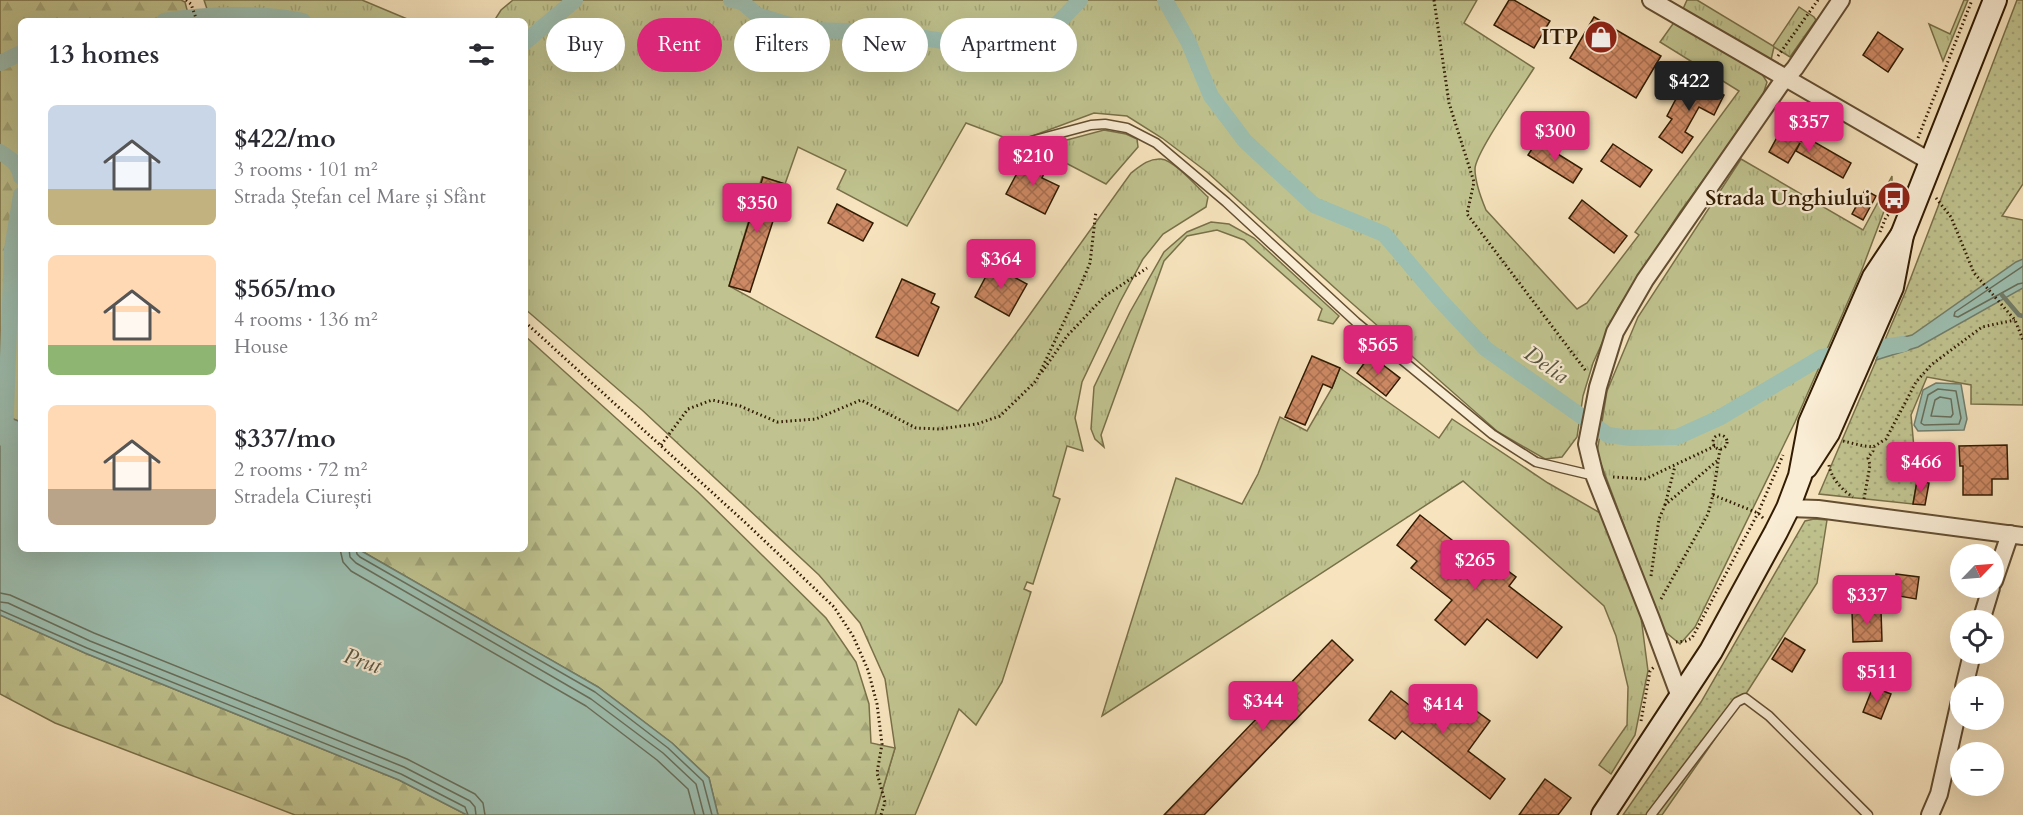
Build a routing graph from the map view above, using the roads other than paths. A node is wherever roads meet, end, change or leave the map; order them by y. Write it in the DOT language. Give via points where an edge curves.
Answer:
graph roads {
  1 [pos="1651,0"];
  2 [pos="1841,0"];
  3 [pos="1995,0"];
  4 [pos="1787,79"];
  5 [pos="1031,141"];
  6 [pos="1927,172"];
  7 [pos="1595,477"];
  8 [pos="1788,508"];
  9 [pos="2017,535"];
  10 [pos="2004,561"];
  11 [pos="1680,697"];
  12 [pos="1953,730"];
  13 [pos="1603,815"];
  14 [pos="1651,815"];
  15 [pos="1868,815"];
  16 [pos="1930,815"];
  1 -- 4 [label="street"];
  2 -- 4 [label="street"];
  3 -- 6 [label="main road"];
  4 -- 6 [label="street"];
  4 -- 7 [label="street" via="1645,280 1615,332 1598,387 1587,444"];
  5 -- 7 [label="lane" via="1105,124 1126,128 1156,144 1226,202 1356,322 1492,434 1536,462"];
  6 -- 8 [label="main road" via="1825,432 1800,476"];
  7 -- 11 [label="street"];
  8 -- 9 [label="street"];
  8 -- 11 [label="main road" via="1711,651"];
  9 -- 10 [label="street"];
  11 -- 13 [label="main road"];
  12 -- 16 [label="street" via="1939,794"];
  14 -- 15 [label="lane" via="1737,702 1745,698 1769,716"];
}
